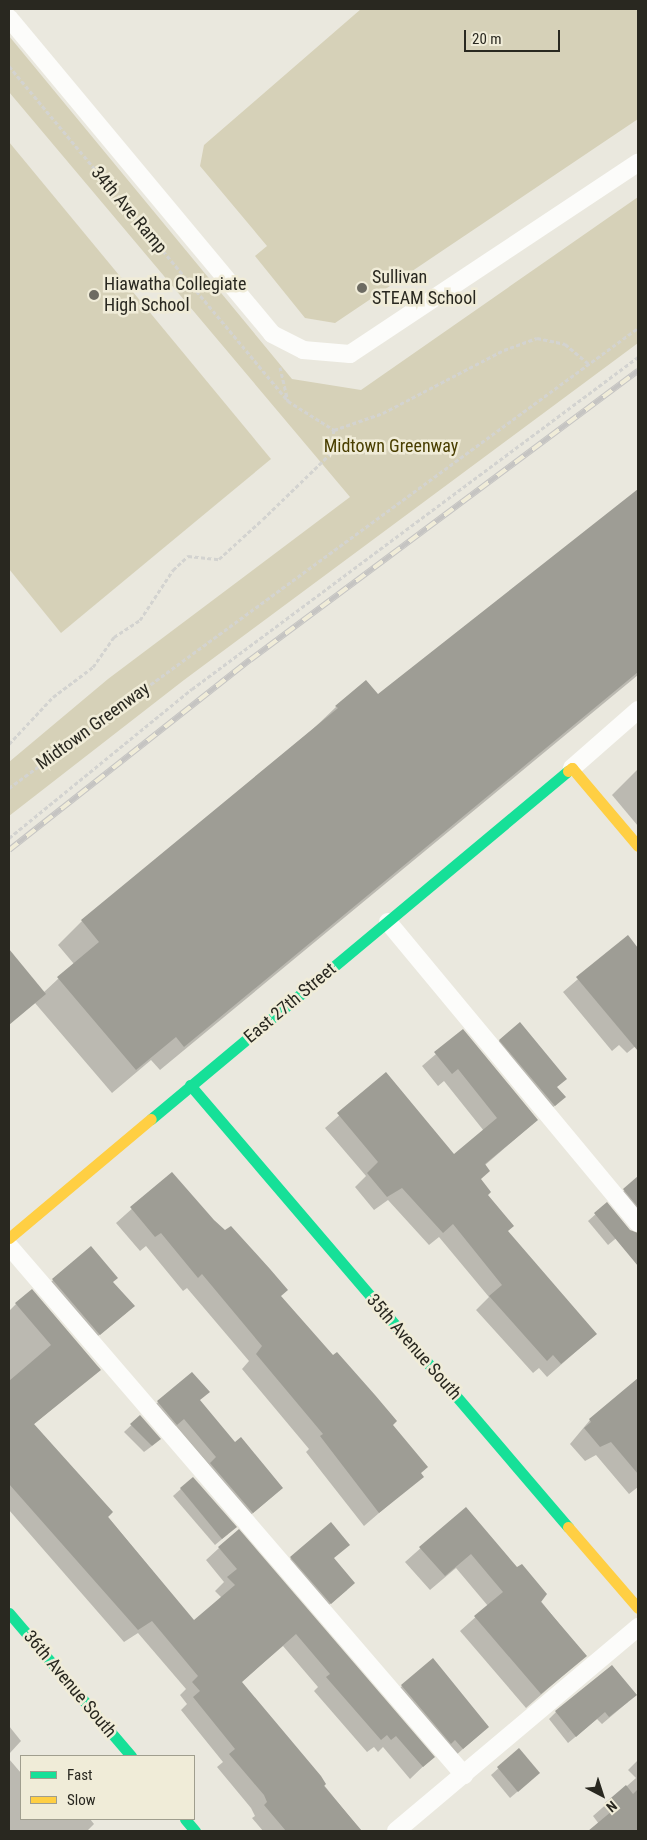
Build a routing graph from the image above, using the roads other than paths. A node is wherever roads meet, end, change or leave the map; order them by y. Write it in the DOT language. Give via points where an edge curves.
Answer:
graph roads {
  1 [pos="9,18"];
  2 [pos="638,163"];
  3 [pos="638,710"];
  4 [pos="572,768"];
  5 [pos="638,846"];
  6 [pos="388,922"];
  7 [pos="190,1085"];
  8 [pos="638,1223"];
  9 [pos="9,1238"];
  10 [pos="9,1246"];
  11 [pos="638,1608"];
  12 [pos="9,1613"];
  13 [pos="638,1627"];
  14 [pos="130,1755"];
  15 [pos="464,1776"];
  16 [pos="185,1820"];
  17 [pos="195,1831"];
  18 [pos="396,1831"];
  1 -- 2 [label="lane" via="272,334 303,350 350,354"];
  3 -- 4 [label="lane"];
  4 -- 5 [label="street"];
  4 -- 6 [label="street, East 27th Street"];
  6 -- 7 [label="street, East 27th Street"];
  6 -- 8 [label="lane"];
  7 -- 9 [label="street, East 27th Street"];
  7 -- 11 [label="street, 35th Avenue South"];
  10 -- 15 [label="lane"];
  12 -- 14 [label="street, 36th Avenue South"];
  13 -- 15 [label="lane"];
  15 -- 18 [label="lane"];
  16 -- 17 [label="street"];
}
